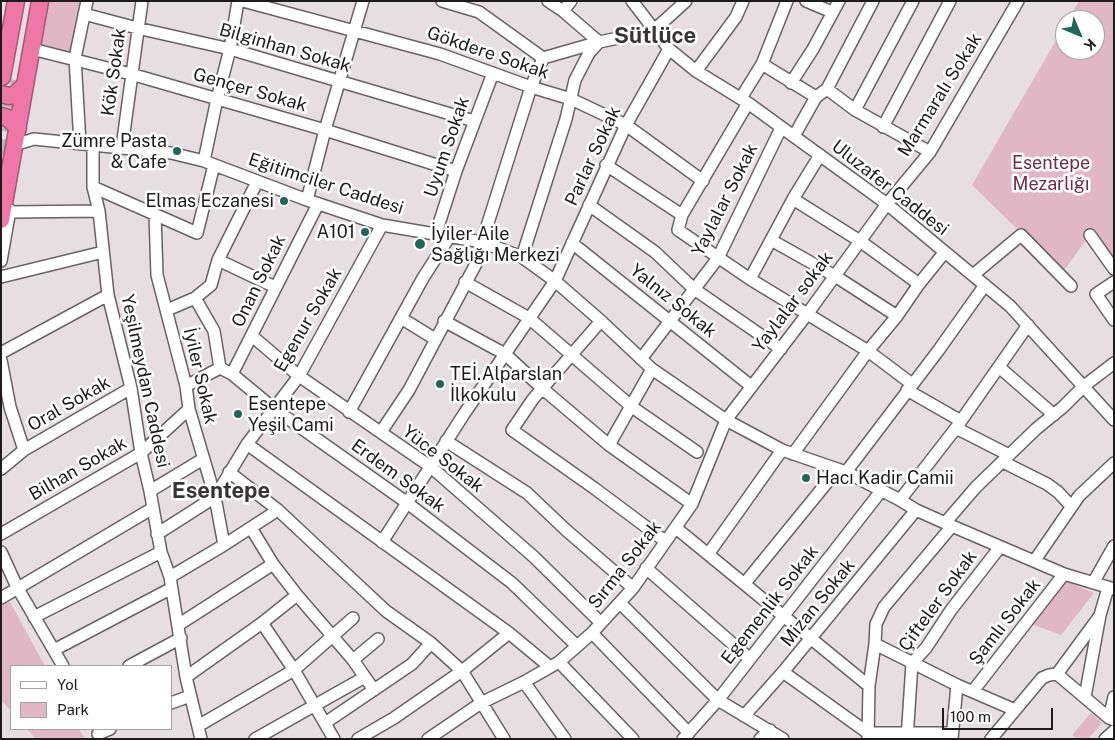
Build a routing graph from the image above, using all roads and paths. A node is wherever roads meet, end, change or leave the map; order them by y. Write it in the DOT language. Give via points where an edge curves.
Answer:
graph roads {
  1 [pos="6,1"];
  2 [pos="16,1"];
  3 [pos="32,1"];
  4 [pos="40,1"];
  5 [pos="88,1"];
  6 [pos="142,1"];
  7 [pos="238,1"];
  8 [pos="242,1"];
  9 [pos="363,1"];
  10 [pos="442,1"];
  11 [pos="548,1"];
  12 [pos="572,1"];
  13 [pos="632,1"];
  14 [pos="686,1"];
  15 [pos="743,1"];
  16 [pos="787,1"];
  17 [pos="806,1"];
  18 [pos="839,1"];
  19 [pos="873,1"];
  20 [pos="913,1"];
  21 [pos="950,1"];
  22 [pos="1018,1"];
  23 [pos="563,11"];
  24 [pos="832,12"];
  25 [pos="84,14"];
  26 [pos="1,24"];
  27 [pos="137,28"];
  28 [pos="355,31"];
  29 [pos="654,31"];
  30 [pos="599,42"];
  31 [pos="32,49"];
  32 [pos="230,49"];
  33 [pos="669,49"];
  34 [pos="75,58"];
  35 [pos="543,58"];
  36 [pos="762,64"];
  37 [pos="696,71"];
  38 [pos="492,73"];
  39 [pos="131,74"];
  40 [pos="14,81"];
  41 [pos="339,82"];
  42 [pos="791,83"];
  43 [pos="531,88"];
  44 [pos="827,89"];
  45 [pos="1,94"];
  46 [pos="816,97"];
  47 [pos="217,99"];
  48 [pos="571,99"];
  49 [pos="744,100"];
  50 [pos="855,110"];
  51 [pos="1,116"];
  52 [pos="474,121"];
  53 [pos="626,125"];
  54 [pos="883,127"];
  55 [pos="18,128"];
  56 [pos="782,128"];
  57 [pos="325,130"];
  58 [pos="794,136"];
  59 [pos="34,139"];
  60 [pos="80,144"];
  61 [pos="93,146"];
  62 [pos="122,147"];
  63 [pos="8,149"];
  64 [pos="930,152"];
  65 [pos="820,155"];
  66 [pos="209,163"];
  67 [pos="606,165"];
  68 [pos="456,171"];
  69 [pos="703,181"];
  70 [pos="257,182"];
  71 [pos="4,184"];
  72 [pos="94,187"];
  73 [pos="793,199"];
  74 [pos="312,202"];
  75 [pos="887,204"];
  76 [pos="589,205"];
  77 [pos="99,211"];
  78 [pos="155,214"];
  79 [pos="682,214"];
  80 [pos="6,216"];
  81 [pos="382,225"];
  82 [pos="436,233"];
  83 [pos="1090,235"];
  84 [pos="450,236"];
  85 [pos="771,240"];
  86 [pos="860,241"];
  87 [pos="484,243"];
  88 [pos="572,243"];
  89 [pos="103,252"];
  90 [pos="944,253"];
  91 [pos="522,257"];
  92 [pos="718,258"];
  93 [pos="218,260"];
  94 [pos="1,261"];
  95 [pos="1114,269"];
  96 [pos="973,275"];
  97 [pos="835,276"];
  98 [pos="1,277"];
  99 [pos="750,279"];
  100 [pos="555,281"];
  101 [pos="466,282"];
  102 [pos="1114,282"];
  103 [pos="919,284"];
  104 [pos="985,285"];
  105 [pos="1071,286"];
  106 [pos="276,287"];
  107 [pos="694,289"];
  108 [pos="108,294"];
  109 [pos="195,298"];
  110 [pos="166,310"];
  111 [pos="808,313"];
  112 [pos="897,316"];
  113 [pos="401,318"];
  114 [pos="529,318"];
  115 [pos="1114,320"];
  116 [pos="444,321"];
  117 [pos="601,321"];
  118 [pos="670,321"];
  119 [pos="1028,325"];
  120 [pos="252,336"];
  121 [pos="435,339"];
  122 [pos="781,349"];
  123 [pos="868,351"];
  124 [pos="1,354"];
  125 [pos="506,354"];
  126 [pos="572,354"];
  127 [pos="641,359"];
  128 [pos="1,360"];
  129 [pos="1114,362"];
  130 [pos="999,367"];
  131 [pos="220,368"];
  132 [pos="652,369"];
  133 [pos="232,374"];
  134 [pos="299,376"];
  135 [pos="186,386"];
  136 [pos="751,386"];
  137 [pos="1084,386"];
  138 [pos="909,387"];
  139 [pos="131,388"];
  140 [pos="543,389"];
  141 [pos="632,407"];
  142 [pos="273,408"];
  143 [pos="6,409"];
  144 [pos="190,409"];
  145 [pos="349,412"];
  146 [pos="1054,415"];
  147 [pos="726,420"];
  148 [pos="1114,420"];
  149 [pos="958,425"];
  150 [pos="381,432"];
  151 [pos="446,441"];
  152 [pos="247,444"];
  153 [pos="609,445"];
  154 [pos="24,450"];
  155 [pos="697,452"];
  156 [pos="788,452"];
  157 [pos="141,453"];
  158 [pos="1006,458"];
  159 [pos="203,459"];
  160 [pos="1114,463"];
  161 [pos="431,468"];
  162 [pos="1,469"];
  163 [pos="842,471"];
  164 [pos="229,472"];
  165 [pos="150,491"];
  166 [pos="881,491"];
  167 [pos="215,497"];
  168 [pos="900,500"];
  169 [pos="406,502"];
  170 [pos="692,504"];
  171 [pos="1071,506"];
  172 [pos="153,508"];
  173 [pos="278,510"];
  174 [pos="916,510"];
  175 [pos="948,525"];
  176 [pos="251,528"];
  177 [pos="676,528"];
  178 [pos="1,534"];
  179 [pos="157,534"];
  180 [pos="665,541"];
  181 [pos="382,542"];
  182 [pos="224,545"];
  183 [pos="1114,546"];
  184 [pos="1000,547"];
  185 [pos="1,552"];
  186 [pos="161,552"];
  187 [pos="709,554"];
  188 [pos="1034,560"];
  189 [pos="273,564"];
  190 [pos="646,568"];
  191 [pos="1064,574"];
  192 [pos="170,577"];
  193 [pos="746,583"];
  194 [pos="1093,583"];
  195 [pos="17,587"];
  196 [pos="633,588"];
  197 [pos="1111,588"];
  198 [pos="170,589"];
  199 [pos="297,595"];
  200 [pos="1,598"];
  201 [pos="620,603"];
  202 [pos="784,615"];
  203 [pos="1100,615"];
  204 [pos="34,617"];
  205 [pos="354,618"];
  206 [pos="262,623"];
  207 [pos="601,623"];
  208 [pos="178,625"];
  209 [pos="509,632"];
  210 [pos="592,633"];
  211 [pos="332,636"];
  212 [pos="180,638"];
  213 [pos="378,639"];
  214 [pos="811,639"];
  215 [pos="431,643"];
  216 [pos="875,644"];
  217 [pos="578,646"];
  218 [pos="54,650"];
  219 [pos="750,658"];
  220 [pos="353,660"];
  221 [pos="912,663"];
  222 [pos="554,664"];
  223 [pos="62,665"];
  224 [pos="131,665"];
  225 [pos="294,670"];
  226 [pos="462,670"];
  227 [pos="784,672"];
  228 [pos="1057,674"];
  229 [pos="186,677"];
  230 [pos="365,677"];
  231 [pos="524,682"];
  232 [pos="957,685"];
  233 [pos="869,686"];
  234 [pos="374,690"];
  235 [pos="973,691"];
  236 [pos="190,696"];
  237 [pos="1084,696"];
  238 [pos="1114,697"];
  239 [pos="718,700"];
  240 [pos="172,703"];
  241 [pos="481,703"];
  242 [pos="315,706"];
  243 [pos="1015,710"];
  244 [pos="744,716"];
  245 [pos="1111,719"];
  246 [pos="326,723"];
  247 [pos="770,730"];
  248 [pos="1114,731"];
  249 [pos="197,734"];
  250 [pos="908,735"];
  251 [pos="686,736"];
  252 [pos="868,736"];
  253 [pos="952,736"];
  254 [pos="500,737"];
  255 [pos="255,739"];
  256 [pos="334,739"];
  257 [pos="358,739"];
  258 [pos="428,739"];
  259 [pos="565,739"];
  260 [pos="633,739"];
  261 [pos="760,739"];
  262 [pos="783,739"];
  263 [pos="991,739"];
  264 [pos="1105,739"];
  1 -- 26 [label="highway"];
  2 -- 40 [label="highway"];
  3 -- 40 [label="highway"];
  4 -- 31 [label="highway"];
  5 -- 25 [label="street"];
  6 -- 27 [label="street, Kök Sokak"];
  7 -- 32 [label="street"];
  8 -- 28 [label="street, Gökdere Sokak"];
  9 -- 28 [label="street, Onan Sokak"];
  10 -- 35 [label="street" via="479,12"];
  11 -- 23 [label="street"];
  12 -- 23 [label="street"];
  13 -- 29 [label="street, Uluzafer Caddesi"];
  14 -- 29 [label="street"];
  15 -- 37 [label="street" via="736,17"];
  16 -- 36 [label="street"];
  17 -- 24 [label="street"];
  18 -- 24 [label="street"];
  19 -- 44 [label="street"];
  20 -- 50 [label="street"];
  21 -- 54 [label="street"];
  22 -- 64 [label="street, Marmaralı Sokak"];
  23 -- 30 [label="street"];
  24 -- 42 [label="street"];
  25 -- 27 [label="street, Bilginhan Sokak"];
  25 -- 34 [label="street"];
  27 -- 32 [label="street, Bilginhan Sokak"];
  27 -- 39 [label="street, Kök Sokak"];
  28 -- 38 [label="street, Gökdere Sokak" via="440,54"];
  28 -- 41 [label="street, Onan Sokak"];
  29 -- 30 [label="street"];
  29 -- 33 [label="street, Uluzafer Caddesi"];
  30 -- 35 [label="street"];
  30 -- 48 [label="street" via="589,53 575,80"];
  31 -- 34 [label="street, Gençer Sokak"];
  31 -- 40 [label="highway"];
  32 -- 41 [label="street, Bilginhan Sokak"];
  32 -- 47 [label="street"];
  33 -- 37 [label="street, Uluzafer Caddesi"];
  33 -- 53 [label="street, Parlar Sokak"];
  34 -- 39 [label="street, Gençer Sokak"];
  34 -- 60 [label="street"];
  35 -- 43 [label="street"];
  36 -- 42 [label="street"];
  36 -- 49 [label="street"];
  37 -- 49 [label="street, Uluzafer Caddesi"];
  38 -- 43 [label="street, Gökdere Sokak"];
  38 -- 52 [label="street, Uyum Sokak"];
  39 -- 47 [label="street, Gençer Sokak"];
  39 -- 62 [label="street, Kök Sokak"];
  40 -- 45 [label="highway" via="21,90 9,96"];
  40 -- 55 [label="highway"];
  41 -- 52 [label="street, Bilginhan Sokak"];
  41 -- 57 [label="street, Onan Sokak"];
  42 -- 46 [label="street"];
  43 -- 48 [label="street, Gökdere Sokak"];
  43 -- 87 [label="street"];
  44 -- 46 [label="street"];
  44 -- 50 [label="street"];
  46 -- 58 [label="street"];
  47 -- 57 [label="street, Gençer Sokak"];
  47 -- 66 [label="street"];
  48 -- 53 [label="street, Gökdere Sokak"];
  48 -- 91 [label="street"];
  49 -- 56 [label="street, Uluzafer Caddesi"];
  49 -- 69 [label="street"];
  50 -- 54 [label="street"];
  51 -- 55 [label="highway"];
  52 -- 68 [label="street, Uyum Sokak"];
  53 -- 67 [label="street, Parlar Sokak"];
  53 -- 69 [label="street, Gökdere Sokak"];
  54 -- 64 [label="street"];
  55 -- 59 [label="street, Eğitimciler Caddesi"];
  55 -- 63 [label="highway"];
  56 -- 58 [label="street, Uluzafer Caddesi"];
  56 -- 92 [label="street, Yaylalar Sokak"];
  57 -- 68 [label="street, Gençer Sokak"];
  57 -- 74 [label="street, Onan Sokak"];
  58 -- 65 [label="street, Uluzafer Caddesi"];
  59 -- 60 [label="street, Eğitimciler Caddesi"];
  59 -- 63 [label="street, Eğitimciler Caddesi"];
  60 -- 61 [label="street, Eğitimciler Caddesi"];
  61 -- 62 [label="street, Eğitimciler Caddesi"];
  61 -- 72 [label="street, Yeşilmeydan Caddesi"];
  62 -- 66 [label="street, Eğitimciler Caddesi" via="171,153"];
  63 -- 71 [label="highway"];
  63 -- 80 [label="street"];
  64 -- 75 [label="street, Marmaralı Sokak"];
  65 -- 73 [label="street"];
  65 -- 75 [label="street, Uluzafer Caddesi"];
  66 -- 70 [label="street, Eğitimciler Caddesi"];
  66 -- 78 [label="street" via="197,233"];
  67 -- 76 [label="street, Parlar Sokak"];
  67 -- 79 [label="street"];
  68 -- 82 [label="street, Uyum Sokak"];
  69 -- 79 [label="street"];
  70 -- 74 [label="street, Eğitimciler Caddesi"];
  70 -- 93 [label="street"];
  71 -- 80 [label="highway"];
  72 -- 77 [label="street, Yeşilmeydan Caddesi"];
  72 -- 78 [label="street"];
  73 -- 85 [label="street"];
  73 -- 86 [label="street"];
  74 -- 81 [label="street, Eğitimciler Caddesi"];
  74 -- 106 [label="street, Onan Sokak"];
  75 -- 86 [label="street, Yaylalar sokak"];
  75 -- 90 [label="street, Uluzafer Caddesi"];
  76 -- 88 [label="street, Parlar Sokak"];
  76 -- 107 [label="street" via="655,252"];
  77 -- 80 [label="street"];
  77 -- 89 [label="street, Yeşilmeydan Caddesi"];
  78 -- 110 [label="street, İyiler Sokak" via="157,275"];
  79 -- 92 [label="street" via="678,230"];
  80 -- 94 [label="street"];
  81 -- 82 [label="street, Eğitimciler Caddesi"];
  81 -- 134 [label="street, Egenur Sokak"];
  82 -- 84 [label="street, Eğitimciler Caddesi"];
  83 -- 95 [label="street"];
  84 -- 87 [label="street, Eğitimciler Caddesi"];
  84 -- 113 [label="street"];
  85 -- 97 [label="street"];
  85 -- 99 [label="street"];
  86 -- 97 [label="street, Yaylalar sokak"];
  86 -- 103 [label="street"];
  87 -- 91 [label="street, Eğitimciler Caddesi"];
  87 -- 101 [label="street"];
  88 -- 100 [label="street, Parlar Sokak"];
  88 -- 118 [label="street, Yalnız Sokak"];
  89 -- 98 [label="street"];
  89 -- 108 [label="street, Yeşilmeydan Caddesi"];
  90 -- 96 [label="street, Uluzafer Caddesi"];
  90 -- 103 [label="street"];
  91 -- 100 [label="street, Eğitimciler Caddesi"];
  92 -- 99 [label="street"];
  92 -- 107 [label="street, Yaylalar Sokak"];
  93 -- 106 [label="street"];
  93 -- 109 [label="street" via="211,285"];
  96 -- 104 [label="street, Uluzafer Caddesi"];
  96 -- 105 [label="street" via="1021,235"];
  97 -- 111 [label="street, Yaylalar sokak"];
  97 -- 112 [label="street"];
  99 -- 111 [label="street"];
  100 -- 114 [label="street, Parlar Sokak"];
  100 -- 117 [label="street, Eğitimciler Caddesi"];
  101 -- 114 [label="street"];
  101 -- 116 [label="street"];
  102 -- 115 [label="street" via="1096,294"];
  103 -- 112 [label="street"];
  104 -- 119 [label="street, Uluzafer Caddesi"];
  104 -- 138 [label="street"];
  106 -- 120 [label="street, Onan Sokak"];
  107 -- 118 [label="street, Yaylalar Sokak"];
  107 -- 122 [label="street"];
  108 -- 124 [label="street"];
  108 -- 139 [label="street, Yeşilmeydan Caddesi"];
  109 -- 110 [label="street"];
  109 -- 131 [label="street" via="214,331"];
  110 -- 135 [label="street, İyiler Sokak"];
  111 -- 122 [label="street, Yaylalar sokak"];
  111 -- 123 [label="street"];
  112 -- 123 [label="street"];
  113 -- 121 [label="street"];
  113 -- 145 [label="street"];
  114 -- 125 [label="street, Parlar Sokak"];
  114 -- 126 [label="street"];
  116 -- 121 [label="street"];
  116 -- 125 [label="street"];
  117 -- 126 [label="street"];
  117 -- 127 [label="street, Eğitimciler Caddesi"];
  118 -- 127 [label="street, Yaylalar Sokak"];
  118 -- 136 [label="street, Yalnız Sokak"];
  119 -- 130 [label="street"];
  119 -- 137 [label="street, Uluzafer Caddesi"];
  120 -- 133 [label="street, Onan Sokak"];
  120 -- 134 [label="street, Yüce Sokak"];
  121 -- 150 [label="street" via="409,390"];
  122 -- 136 [label="street, Yaylalar sokak"];
  123 -- 138 [label="street"];
  123 -- 156 [label="street"];
  125 -- 140 [label="street"];
  125 -- 151 [label="street, Parlar Sokak"];
  126 -- 140 [label="street"];
  126 -- 141 [label="street"];
  127 -- 132 [label="street, Eğitimciler Caddesi"];
  128 -- 143 [label="street"];
  129 -- 137 [label="street"];
  130 -- 146 [label="street"];
  130 -- 149 [label="street"];
  131 -- 133 [label="street, Erdem Sokak"];
  131 -- 135 [label="street"];
  132 -- 141 [label="street"];
  132 -- 147 [label="street, Eğitimciler Caddesi"];
  133 -- 142 [label="street, Erdem Sokak"];
  134 -- 142 [label="street, Egenur Sokak"];
  134 -- 145 [label="street, Yüce Sokak"];
  135 -- 144 [label="street, İyiler Sokak"];
  136 -- 147 [label="street, Yaylalar sokak"];
  137 -- 146 [label="street"];
  137 -- 148 [label="street, Uluzafer Caddesi"];
  138 -- 149 [label="street"];
  138 -- 163 [label="street"];
  139 -- 154 [label="street, Oral Sokak"];
  139 -- 157 [label="street, Yeşilmeydan Caddesi"];
  140 -- 153 [label="street"];
  140 -- 180 [label="street" via="512,430"];
  141 -- 153 [label="street"];
  141 -- 155 [label="street"];
  142 -- 152 [label="street, Egenur Sokak"];
  142 -- 169 [label="street, Erdem Sokak"];
  143 -- 154 [label="street"];
  144 -- 157 [label="street, Bilhan Sokak"];
  144 -- 159 [label="street, İyiler Sokak"];
  145 -- 150 [label="street, Yüce Sokak"];
  146 -- 158 [label="street"];
  147 -- 156 [label="street, Eğitimciler Caddesi"];
  147 -- 170 [label="street, Sırma Sokak"];
  149 -- 158 [label="street"];
  149 -- 168 [label="street"];
  150 -- 161 [label="street, Yüce Sokak"];
  151 -- 161 [label="street, Parlar Sokak"];
  151 -- 196 [label="street" via="527,493"];
  152 -- 164 [label="street, Egenur Sokak"];
  152 -- 181 [label="street"];
  153 -- 170 [label="street"];
  154 -- 162 [label="street, Oral Sokak"];
  156 -- 163 [label="street, Eğitimciler Caddesi"];
  156 -- 187 [label="street"];
  157 -- 165 [label="street, Yeşilmeydan Caddesi"];
  157 -- 178 [label="street, Bilhan Sokak"];
  158 -- 171 [label="street" via="1058,492"];
  158 -- 175 [label="street" via="976,487"];
  159 -- 165 [label="street"];
  159 -- 167 [label="street, İyiler Sokak"];
  160 -- 171 [label="street"];
  161 -- 169 [label="street, Parlar Sokak"];
  161 -- 207 [label="street, Yüce Sokak" via="534,557"];
  163 -- 166 [label="street, Eğitimciler Caddesi"];
  163 -- 193 [label="street"];
  164 -- 167 [label="street, Egenur Sokak"];
  164 -- 173 [label="street"];
  165 -- 172 [label="street, Yeşilmeydan Caddesi"];
  166 -- 168 [label="street, Eğitimciler Caddesi"];
  166 -- 202 [label="street, Egemenlik Sokak"];
  167 -- 179 [label="street, Egenur Sokak"];
  167 -- 182 [label="street, İyiler Sokak"];
  168 -- 174 [label="street, Eğitimciler Caddesi"];
  169 -- 181 [label="street, Parlar Sokak"];
  169 -- 217 [label="street, Erdem Sokak" via="512,583"];
  170 -- 177 [label="street, Sırma Sokak"];
  171 -- 188 [label="street"];
  172 -- 179 [label="street, Yeşilmeydan Caddesi"];
  172 -- 195 [label="street"];
  173 -- 176 [label="street"];
  173 -- 215 [label="street" via="386,612"];
  174 -- 175 [label="street, Eğitimciler Caddesi"];
  174 -- 214 [label="street, Mizan Sokak"];
  175 -- 184 [label="street, Eğitimciler Caddesi"];
  175 -- 216 [label="street" via="884,607 876,624"];
  176 -- 182 [label="street"];
  176 -- 189 [label="street"];
  177 -- 180 [label="street, Sırma Sokak"];
  177 -- 187 [label="street"];
  179 -- 186 [label="street, Yeşilmeydan Caddesi"];
  180 -- 190 [label="street, Sırma Sokak"];
  181 -- 209 [label="street"];
  182 -- 192 [label="street"];
  183 -- 194 [label="street"];
  184 -- 188 [label="street, Eğitimciler Caddesi"];
  184 -- 221 [label="street, Çifteler Sokak"];
  185 -- 195 [label="street"];
  186 -- 192 [label="street, Yeşilmeydan Caddesi"];
  186 -- 204 [label="street"];
  187 -- 193 [label="street"];
  188 -- 191 [label="street, Eğitimciler Caddesi"];
  189 -- 199 [label="street"];
  189 -- 208 [label="street"];
  190 -- 196 [label="street, Sırma Sokak"];
  190 -- 219 [label="street"];
  191 -- 194 [label="street, Eğitimciler Caddesi"];
  191 -- 235 [label="street, Şamlı Sokak"];
  192 -- 198 [label="street, Yeşilmeydan Caddesi"];
  193 -- 202 [label="street"];
  194 -- 197 [label="street, Eğitimciler Caddesi"];
  195 -- 200 [label="street"];
  195 -- 204 [label="street"];
  196 -- 201 [label="street, Sırma Sokak"];
  197 -- 203 [label="street"];
  198 -- 208 [label="street, Yeşilmeydan Caddesi"];
  198 -- 218 [label="street"];
  199 -- 206 [label="street"];
  199 -- 211 [label="street"];
  201 -- 207 [label="street, Sırma Sokak"];
  201 -- 239 [label="street"];
  202 -- 214 [label="street"];
  202 -- 219 [label="street, Egemenlik Sokak"];
  203 -- 228 [label="street"];
  203 -- 237 [label="street"];
  204 -- 218 [label="street"];
  205 -- 211 [label="street"];
  206 -- 225 [label="street"];
  206 -- 229 [label="street"];
  207 -- 210 [label="street, Sırma Sokak"];
  208 -- 212 [label="street, Yeşilmeydan Caddesi"];
  209 -- 222 [label="street"];
  209 -- 226 [label="street"];
  210 -- 217 [label="street, Sırma Sokak"];
  210 -- 251 [label="street"];
  211 -- 220 [label="street"];
  211 -- 225 [label="street"];
  212 -- 224 [label="street"];
  212 -- 229 [label="street, Yeşilmeydan Caddesi"];
  213 -- 220 [label="street"];
  214 -- 227 [label="street, Mizan Sokak"];
  214 -- 233 [label="street"];
  215 -- 226 [label="street"];
  215 -- 234 [label="street" via="412,664"];
  216 -- 221 [label="street"];
  216 -- 233 [label="street"];
  217 -- 222 [label="street, Sırma Sokak"];
  218 -- 223 [label="street"];
  219 -- 239 [label="street, Egemenlik Sokak"];
  220 -- 230 [label="street"];
  221 -- 232 [label="street"];
  221 -- 250 [label="street, Çifteler Sokak"];
  222 -- 231 [label="street, Sırma Sokak"];
  222 -- 260 [label="street"];
  225 -- 242 [label="street"];
  225 -- 249 [label="street"];
  226 -- 241 [label="street"];
  226 -- 257 [label="street"];
  227 -- 244 [label="street, Mizan Sokak"];
  227 -- 252 [label="street"];
  228 -- 237 [label="street"];
  228 -- 243 [label="street" via="1042,678"];
  229 -- 236 [label="street, Yeşilmeydan Caddesi"];
  230 -- 234 [label="street"];
  230 -- 242 [label="street"];
  231 -- 241 [label="street, Sırma Sokak"];
  231 -- 259 [label="street"];
  232 -- 235 [label="street"];
  232 -- 253 [label="street"];
  233 -- 252 [label="street"];
  234 -- 246 [label="street"];
  235 -- 243 [label="street"];
  236 -- 240 [label="street"];
  236 -- 249 [label="street, Yeşilmeydan Caddesi"];
  237 -- 245 [label="street"];
  238 -- 245 [label="street"];
  239 -- 244 [label="street"];
  239 -- 251 [label="street, Egemenlik Sokak"];
  241 -- 254 [label="street"];
  241 -- 258 [label="street, Sırma Sokak"];
  242 -- 246 [label="street"];
  242 -- 255 [label="street"];
  243 -- 263 [label="street"];
  244 -- 247 [label="street"];
  246 -- 256 [label="street"];
  247 -- 261 [label="street"];
  247 -- 262 [label="street"];
  248 -- 264 [label="street"];
  250 -- 252 [label="street"];
  250 -- 253 [label="street"];
}
